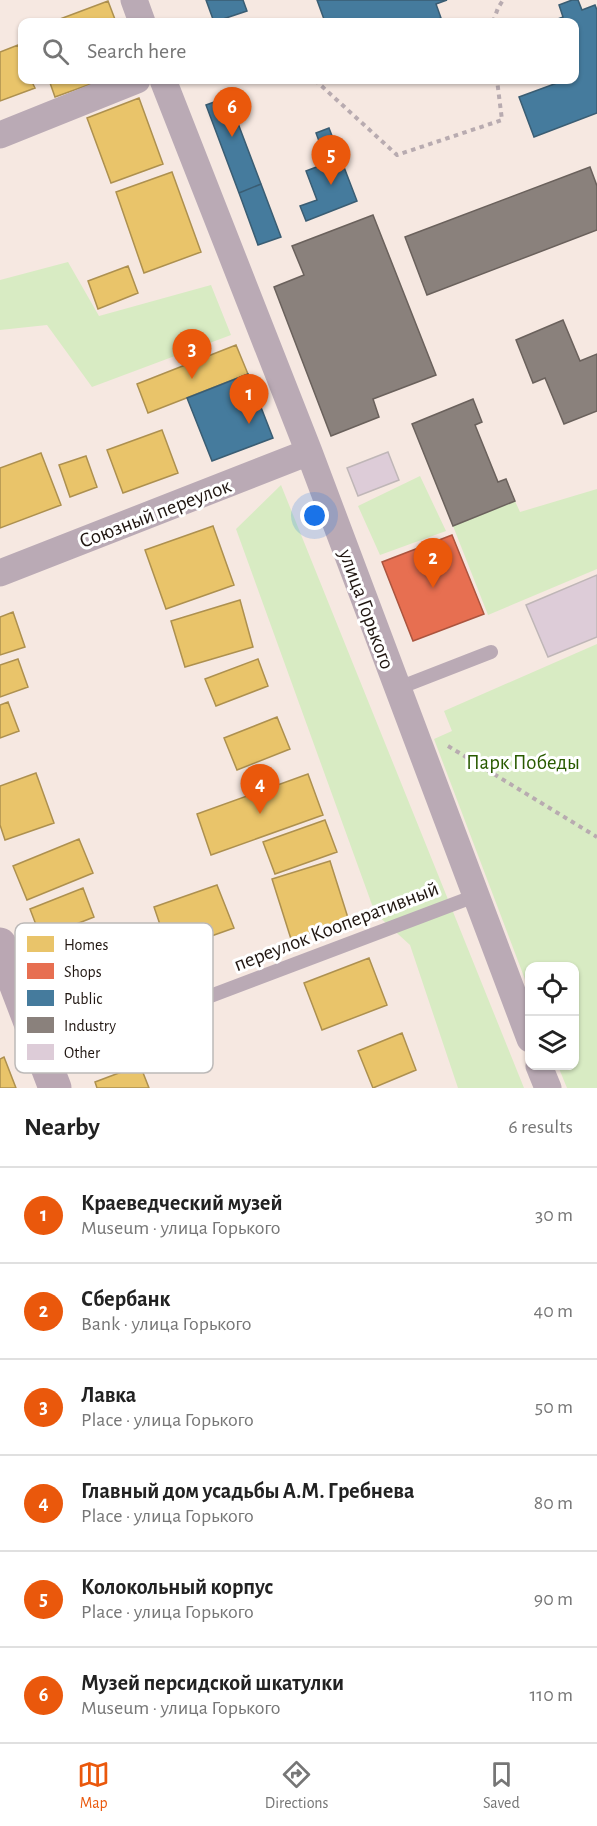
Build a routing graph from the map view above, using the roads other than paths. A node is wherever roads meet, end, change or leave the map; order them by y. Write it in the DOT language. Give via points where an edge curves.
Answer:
graph roads {
  1 [pos="134,0"];
  2 [pos="141,18"];
  3 [pos="127,84"];
  4 [pos="165,84"];
  5 [pos="0,135"];
  6 [pos="309,452"];
  7 [pos="0,573"];
  8 [pos="491,652"];
  9 [pos="396,688"];
  10 [pos="475,896"];
  11 [pos="0,944"];
  12 [pos="15,984"];
  13 [pos="213,1005"];
  14 [pos="525,1027"];
  15 [pos="541,1070"];
  16 [pos="548,1088"];
  1 -- 2 [label="street"];
  3 -- 5 [label="street"];
  4 -- 6 [label="street, улица Горького"];
  6 -- 7 [label="street, Союзный переулок"];
  6 -- 9 [label="street, улица Горького"];
  8 -- 9 [label="lane"];
  9 -- 10 [label="street, улица Горького"];
  10 -- 13 [label="lane, переулок Кооперативный"];
  10 -- 14 [label="street, улица Горького"];
  11 -- 12 [label="main road"];
  15 -- 16 [label="street"];
}
